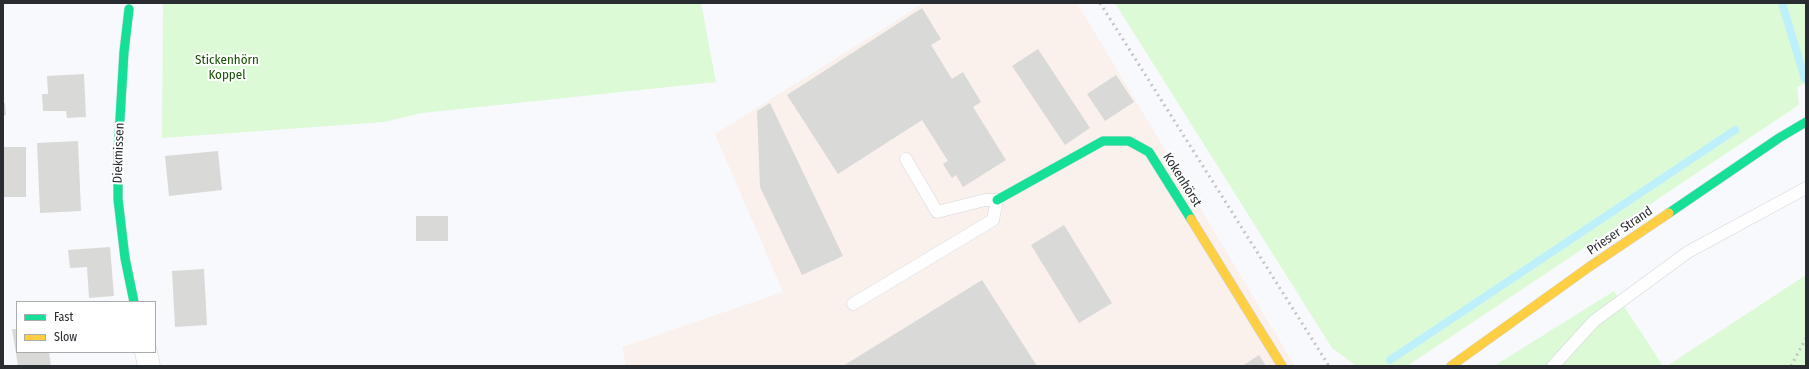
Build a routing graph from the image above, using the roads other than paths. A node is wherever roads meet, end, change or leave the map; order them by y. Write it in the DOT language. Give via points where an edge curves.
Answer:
graph roads {
  1 [pos="129,6"];
  2 [pos="1806,122"];
  3 [pos="906,159"];
  4 [pos="1806,188"];
  5 [pos="997,200"];
  6 [pos="134,301"];
  7 [pos="853,304"];
  8 [pos="146,353"];
  9 [pos="149,366"];
  10 [pos="1282,366"];
  11 [pos="1451,366"];
  12 [pos="1553,366"];
  1 -- 6 [label="street, Diekmissen" via="123,59 118,199 125,258"];
  2 -- 11 [label="street, Prieser Strand" via="1590,267"];
  3 -- 5 [label="lane" via="938,212 985,200"];
  4 -- 12 [label="lane" via="1688,252 1594,320"];
  5 -- 7 [label="lane" via="993,220"];
  5 -- 10 [label="street, Kokenhörst" via="1103,142 1128,141 1149,152"];
  8 -- 9 [label="street"];
}
